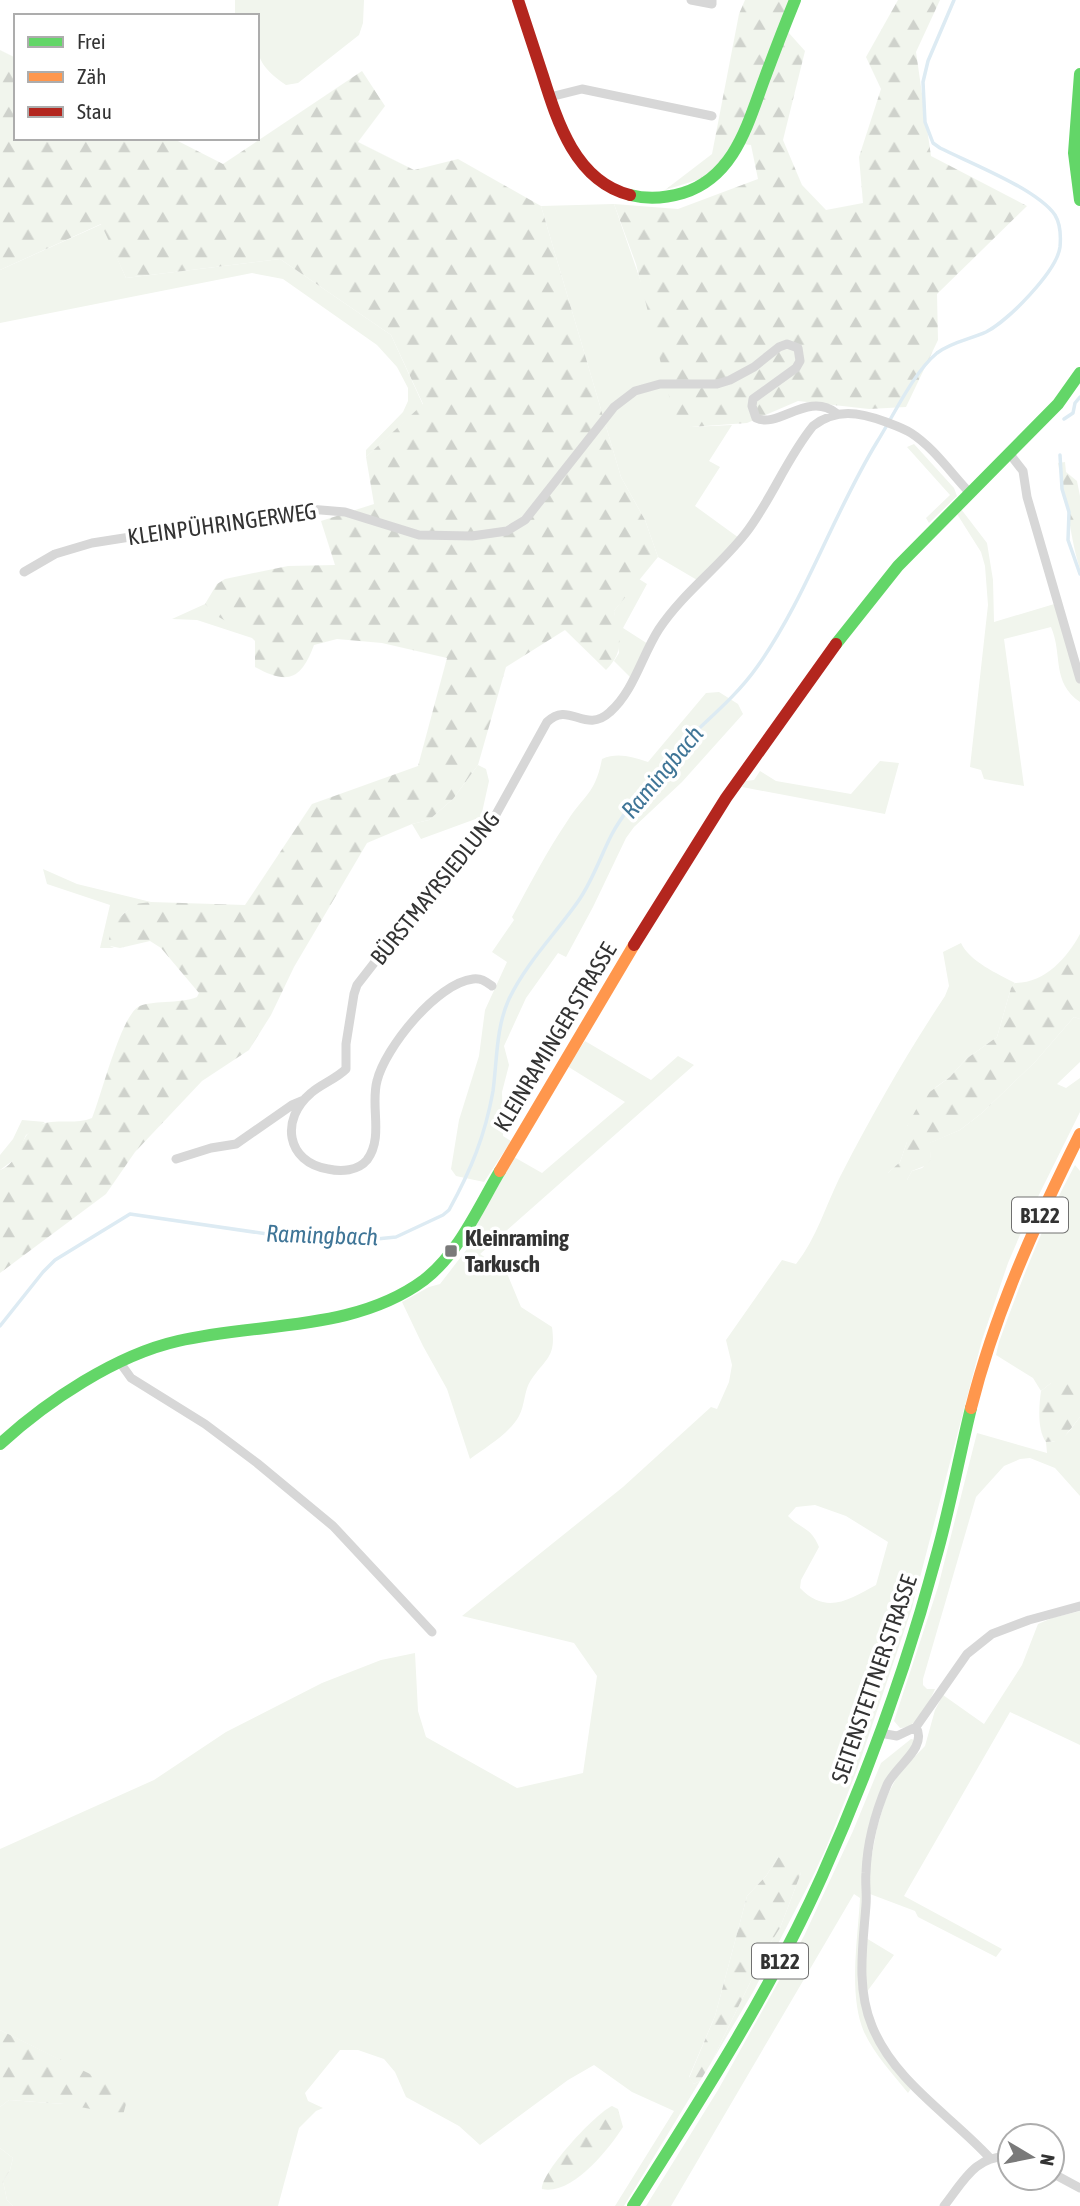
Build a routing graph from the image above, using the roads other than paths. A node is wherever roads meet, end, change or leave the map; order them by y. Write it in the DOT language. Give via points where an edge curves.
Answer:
graph roads {
  1 [pos="518,0"];
  2 [pos="691,0"];
  3 [pos="712,0"];
  4 [pos="795,0"];
  5 [pos="1080,74"];
  6 [pos="550,97"];
  7 [pos="712,116"];
  8 [pos="1080,200"];
  9 [pos="1080,373"];
  10 [pos="836,413"];
  11 [pos="1009,453"];
  12 [pos="969,492"];
  13 [pos="24,572"];
  14 [pos="1080,679"];
  15 [pos="492,986"];
  16 [pos="304,1100"];
  17 [pos="1080,1134"];
  18 [pos="176,1159"];
  19 [pos="121,1364"];
  20 [pos="0,1444"];
  21 [pos="1080,1606"];
  22 [pos="432,1632"];
  23 [pos="916,1727"];
  24 [pos="880,1733"];
  25 [pos="989,2157"];
  26 [pos="996,2157"];
  27 [pos="634,2206"];
  28 [pos="944,2206"];
  1 -- 6 [label="main road"];
  2 -- 3 [label="street" via="712,4"];
  4 -- 6 [label="main road" via="730,161 688,192 639,197 595,178 570,149"];
  5 -- 8 [label="main road" via="1073,155"];
  6 -- 7 [label="street" via="582,89"];
  9 -- 11 [label="main road, KLEINRAMINGER STRASSE" via="1058,404"];
  10 -- 12 [label="street" via="868,415 900,427 923,443"];
  10 -- 13 [label="street, KLEINPÜHRINGERWEG" via="826,408 801,408 768,421 756,418 753,400 800,361 798,348 787,344 730,380 648,386 624,397 525,520 507,531 432,536 345,512 309,509 92,543 55,554"];
  10 -- 16 [label="street, BÜRSTMAYRSIEDLUNG" via="822,418 806,434 745,534 659,629 609,713 590,721 561,713 547,722 481,835 357,985 346,1069"];
  11 -- 12 [label="main road, KLEINRAMINGER STRASSE"];
  11 -- 14 [label="street" via="1023,471"];
  12 -- 19 [label="main road, KLEINRAMINGER STRASSE" via="873,595 718,809 466,1230 443,1261 396,1298 365,1310 176,1341"];
  15 -- 16 [label="street" via="481,979 466,981 439,997 407,1027 376,1083 374,1144 363,1164 347,1170 327,1169 300,1155 291,1135"];
  16 -- 18 [label="street, BÜRSTMAYRSIEDLUNG" via="236,1144"];
  17 -- 24 [label="main road, SEITENSTETTNER STRASSE / B122" via="1025,1248 990,1339 933,1571"];
  19 -- 20 [label="main road, KLEINRAMINGER STRASSE" via="50,1405"];
  19 -- 22 [label="street" via="131,1378 205,1424 332,1526"];
  21 -- 23 [label="street" via="1009,1626 985,1639 967,1654"];
  23 -- 24 [label="street" via="897,1736"];
  23 -- 25 [label="street" via="919,1744 887,1784 869,1844 864,1993 871,2025 889,2056"];
  24 -- 27 [label="main road, SEITENSTETTNER STRASSE / B122" via="844,1827 789,1944 723,2063"];
  25 -- 26 [label="street"];
  25 -- 28 [label="street"];
}
